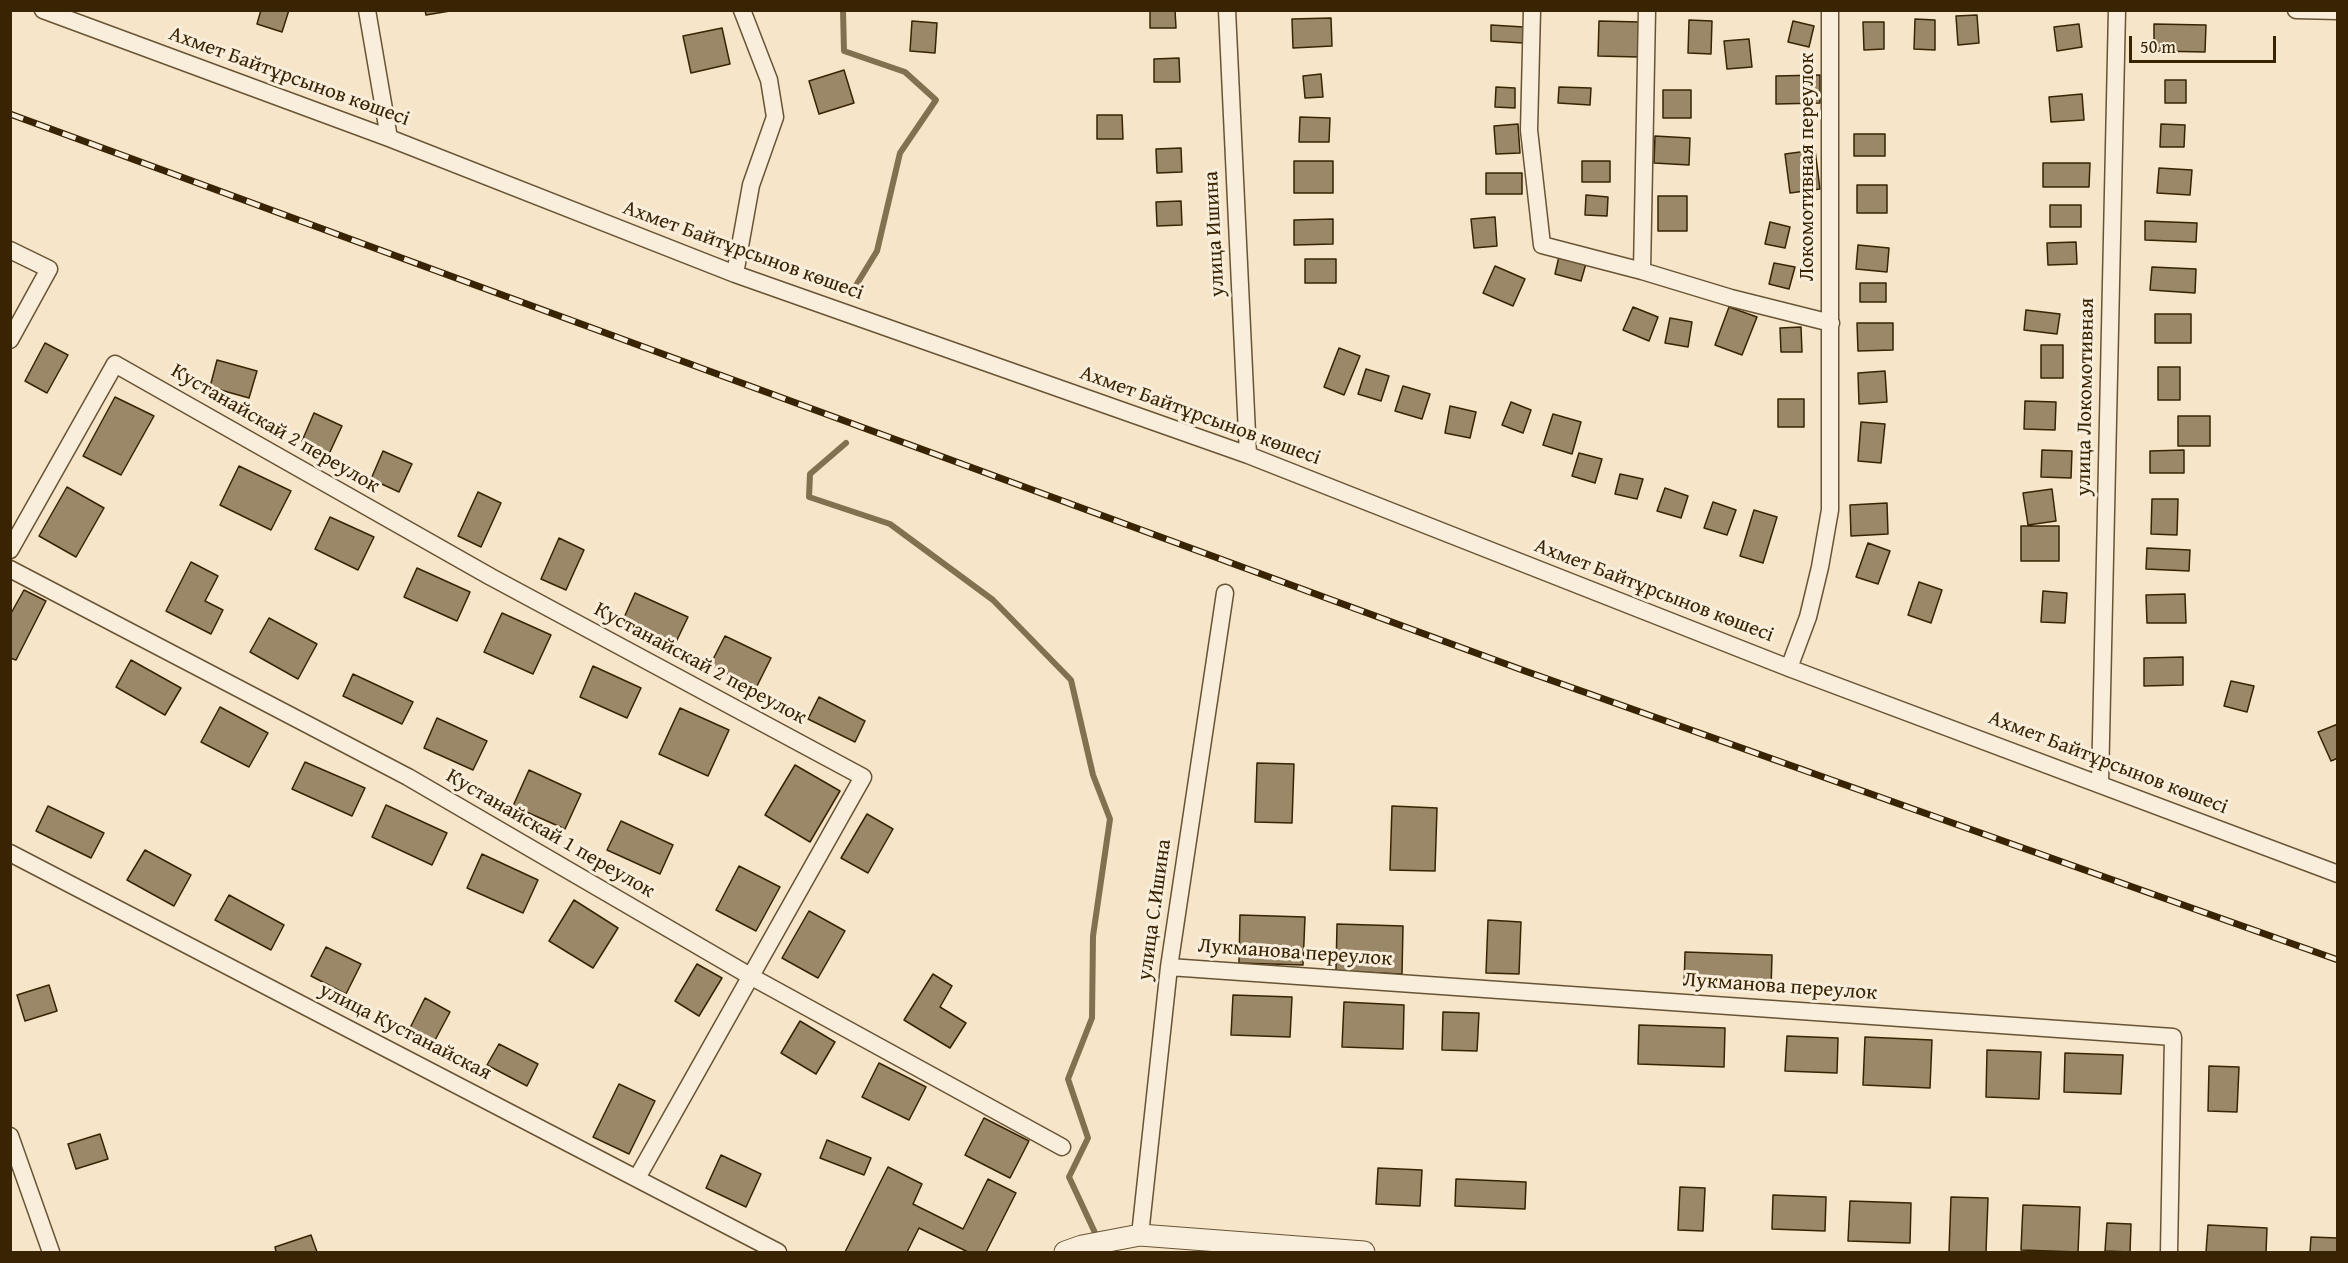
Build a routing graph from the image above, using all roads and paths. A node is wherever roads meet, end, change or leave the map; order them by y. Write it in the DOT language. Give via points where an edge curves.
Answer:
graph roads {
  1 [pos="43,10"];
  2 [pos="367,10"];
  3 [pos="742,10"];
  4 [pos="1227,10"];
  5 [pos="1532,10"];
  6 [pos="1647,10"];
  7 [pos="1830,10"];
  8 [pos="2116,10"];
  9 [pos="2296,10"];
  10 [pos="2337,11"];
  11 [pos="389,138"];
  12 [pos="10,250"];
  13 [pos="1642,272"];
  14 [pos="735,274"];
  15 [pos="1831,323"];
  16 [pos="10,340"];
  17 [pos="1248,455"];
  18 [pos="10,550"];
  19 [pos="10,569"];
  20 [pos="1225,593"];
  21 [pos="1789,668"];
  22 [pos="2100,784"];
  23 [pos="10,853"];
  24 [pos="2337,874"];
  25 [pos="1169,967"];
  26 [pos="750,976"];
  27 [pos="10,1136"];
  28 [pos="1062,1147"];
  29 [pos="637,1178"];
  30 [pos="1140,1235"];
  31 [pos="1076,1250"];
  32 [pos="51,1252"];
  33 [pos="778,1252"];
  34 [pos="1364,1252"];
  35 [pos="2169,1252"];
  1 -- 11 [label="street, Ахмет Байтұрсынов көшесі"];
  2 -- 11 [label="street"];
  3 -- 14 [label="street" via="769,80 776,117 751,185"];
  4 -- 17 [label="street, улица Ишина"];
  5 -- 13 [label="street" via="1529,130 1542,245"];
  6 -- 13 [label="street"];
  7 -- 15 [label="street, Локомотивная переулок"];
  8 -- 22 [label="street, улица Локомотивная"];
  9 -- 10 [label="street"];
  11 -- 14 [label="street, Ахмет Байтұрсынов көшесі"];
  12 -- 16 [label="street" via="49,269"];
  13 -- 15 [label="street"];
  14 -- 17 [label="street, Ахмет Байтұрсынов көшесі"];
  15 -- 21 [label="street, Локомотивная переулок" via="1830,510 1808,617"];
  17 -- 21 [label="street, Ахмет Байтұрсынов көшесі"];
  18 -- 26 [label="street, Кустанайскай 2 переулок" via="115,364 491,577 863,777"];
  19 -- 26 [label="street, Кустанайскай 1 переулок" via="408,777"];
  20 -- 25 [label="street, улица С.Ишина"];
  21 -- 22 [label="street, Ахмет Байтұрсынов көшесі"];
  22 -- 24 [label="street, Ахмет Байтұрсынов көшесі"];
  23 -- 29 [label="street, улица Кустанайская"];
  25 -- 30 [label="street, улица С.Ишина"];
  25 -- 35 [label="street, Лукманова переулок" via="2173,1037"];
  26 -- 28 [label="street, Кустанайскай 1 переулок"];
  26 -- 29 [label="street, Кустанайскай 2 переулок"];
  27 -- 32 [label="street"];
  29 -- 33 [label="street, улица Кустанайская"];
  30 -- 31 [label="street"];
  30 -- 34 [label="street"];
}
